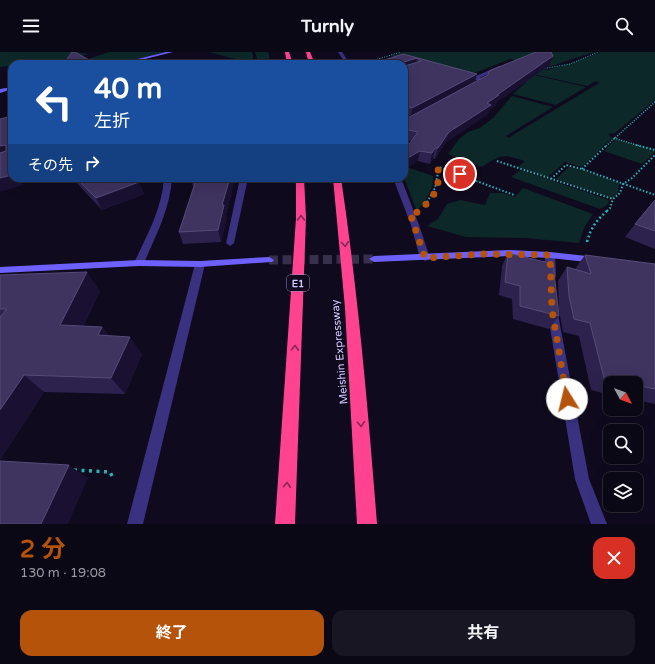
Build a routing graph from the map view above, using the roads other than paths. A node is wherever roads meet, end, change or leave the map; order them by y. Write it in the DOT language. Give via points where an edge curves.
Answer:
graph roads {
  1 [pos="171,52"];
  2 [pos="136,60"];
  3 [pos="512,63"];
  4 [pos="469,89"];
  5 [pos="168,182"];
  6 [pos="243,182"];
  7 [pos="300,182"];
  8 [pos="338,182"];
  9 [pos="398,182"];
  10 [pos="230,243"];
  11 [pos="550,255"];
  12 [pos="425,258"];
  13 [pos="374,259"];
  14 [pos="269,260"];
  15 [pos="605,261"];
  16 [pos="139,263"];
  17 [pos="200,264"];
  18 [pos="0,270"];
  19 [pos="135,524"];
  20 [pos="285,524"];
  21 [pos="367,524"];
  22 [pos="599,524"];
  1 -- 2 [label="street"];
  3 -- 4 [label="street" via="476,78 483,81"];
  5 -- 16 [label="street" via="164,204"];
  6 -- 10 [label="street"];
  20 -- 7 [label="highway, E1, one-way" via="301,218"];
  8 -- 21 [label="highway, Meishin Expressway, one-way" via="358,385"];
  9 -- 12 [label="street"];
  11 -- 12 [label="street" via="482,254"];
  11 -- 15 [label="street"];
  11 -- 22 [label="street" via="552,310 572,429 582,479"];
  12 -- 13 [label="street"];
  14 -- 17 [label="street"];
  16 -- 17 [label="street"];
  16 -- 18 [label="street"];
  17 -- 19 [label="street"];
}
